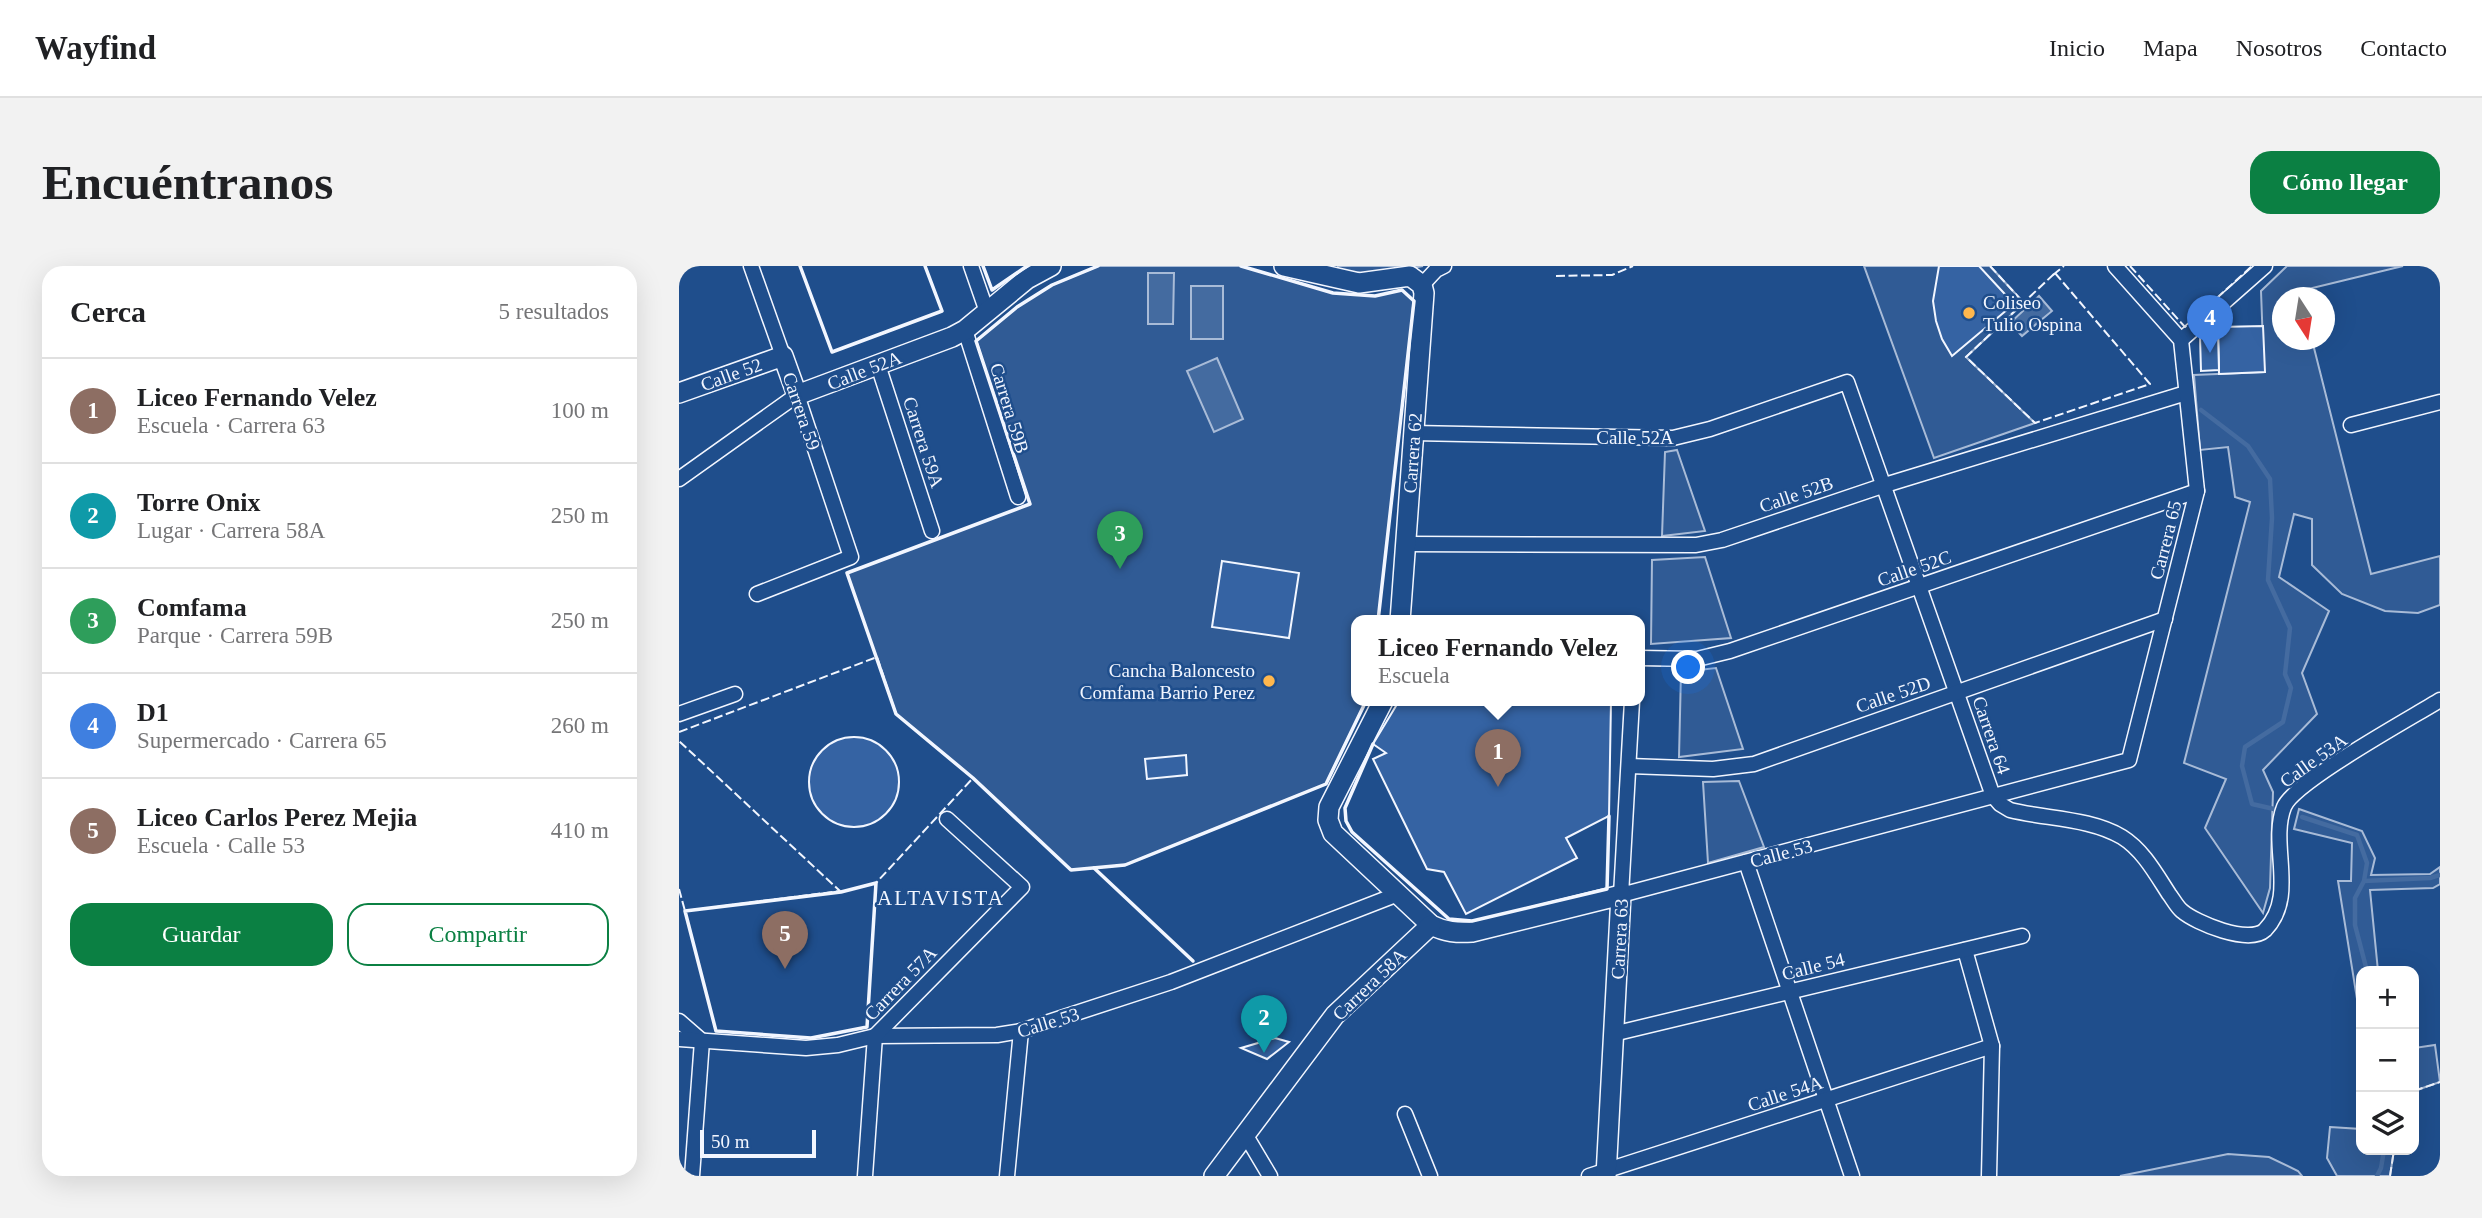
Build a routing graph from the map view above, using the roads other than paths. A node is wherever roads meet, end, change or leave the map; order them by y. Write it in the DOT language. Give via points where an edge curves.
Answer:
graph roads {
  1 [pos="751,266"];
  2 [pos="971,266"];
  3 [pos="1051,266"];
  4 [pos="1285,266"];
  5 [pos="1444,266"];
  6 [pos="2115,266"];
  7 [pos="2265,266"];
  8 [pos="1422,285"];
  9 [pos="986,312"];
  10 [pos="965,330"];
  11 [pos="2181,340"];
  12 [pos="783,356"];
  13 [pos="878,365"];
  14 [pos="1847,382"];
  15 [pos="679,393"];
  16 [pos="2186,394"];
  17 [pos="797,396"];
  18 [pos="2440,402"];
  19 [pos="2351,425"];
  20 [pos="1413,433"];
  21 [pos="679,480"];
  22 [pos="1885,485"];
  23 [pos="2197,491"];
  24 [pos="1018,497"];
  25 [pos="932,531"];
  26 [pos="1405,544"];
  27 [pos="1920,586"];
  28 [pos="757,594"];
  29 [pos="1399,615"];
  30 [pos="2165,619"];
  31 [pos="1645,658"];
  32 [pos="1957,692"];
  33 [pos="735,694"];
  34 [pos="2440,700"];
  35 [pos="1380,706"];
  36 [pos="1632,706"];
  37 [pos="679,714"];
  38 [pos="2129,760"];
  39 [pos="1629,766"];
  40 [pos="1993,796"];
  41 [pos="947,820"];
  42 [pos="1746,862"];
  43 [pos="1398,894"];
  44 [pos="1621,895"];
  45 [pos="1431,925"];
  46 [pos="2264,931"];
  47 [pos="2022,936"];
  48 [pos="1965,950"];
  49 [pos="1789,992"];
  50 [pos="679,1021"];
  51 [pos="1021,1031"];
  52 [pos="1613,1034"];
  53 [pos="875,1036"];
  54 [pos="679,1039"];
  55 [pos="702,1041"];
  56 [pos="1992,1046"];
  57 [pos="1826,1100"];
  58 [pos="1405,1114"];
  59 [pos="1245,1134"];
  60 [pos="687,1144"];
  61 [pos="1600,1174"];
  62 [pos="692,1176"];
  63 [pos="866,1176"];
  64 [pos="1007,1176"];
  65 [pos="1214,1176"];
  66 [pos="1270,1176"];
  67 [pos="1430,1176"];
  68 [pos="1851,1176"];
  69 [pos="1990,1176"];
  1 -- 12 [label="street, Carrera 59"];
  2 -- 9 [label="street"];
  3 -- 9 [label="street, Calle 52A"];
  4 -- 8 [label="street" via="1343,281 1377,282 1410,276"];
  5 -- 8 [label="street"];
  6 -- 11 [label="street"];
  7 -- 11 [label="street"];
  8 -- 20 [label="street, Carrera 62"];
  9 -- 10 [label="street, Calle 52A"];
  10 -- 13 [label="street, Calle 52A"];
  10 -- 24 [label="street, Carrera 59B"];
  11 -- 16 [label="street, Carrera 65"];
  12 -- 15 [label="street, Calle 52"];
  12 -- 17 [label="street, Carrera 59"];
  13 -- 17 [label="street, Calle 52A"];
  13 -- 25 [label="street, Carrera 59A"];
  14 -- 20 [label="street, Calle 52A" via="1673,438"];
  14 -- 22 [label="street, Carrera 64"];
  16 -- 22 [label="street, Calle 52B"];
  16 -- 23 [label="street, Carrera 65"];
  17 -- 21 [label="street, Calle 52A"];
  17 -- 28 [label="street, Carrera 59" via="851,557"];
  18 -- 19 [label="street"];
  20 -- 26 [label="street, Carrera 62"];
  22 -- 26 [label="street, Calle 52B" via="1696,545"];
  22 -- 27 [label="street, Carrera 64"];
  23 -- 27 [label="street, Calle 52C"];
  23 -- 30 [label="street, Carrera 65"];
  26 -- 29 [label="street, Carrera 62"];
  27 -- 31 [label="street, Calle 52C" via="1721,654 1697,659"];
  27 -- 32 [label="street, Carrera 64"];
  30 -- 32 [label="street, Calle 52D"];
  30 -- 38 [label="street, Carrera 65"];
  32 -- 39 [label="street, Calle 52D" via="1753,764 1713,769"];
  32 -- 40 [label="street, Carrera 64"];
  33 -- 37 [label="street"];
  34 -- 46 [label="street, Calle 53A" via="2290,796 2283,808 2277,908"];
  35 -- 43 [label="street" via="1329,807 1328,820 1333,833"];
  36 -- 39 [label="street, Carrera 63"];
  38 -- 40 [label="street, Calle 53"];
  39 -- 44 [label="street, Carrera 63"];
  40 -- 42 [label="street, Calle 53"];
  40 -- 46 [label="street, Carrera 64" via="2010,810 2109,830 2134,845 2182,911 2234,935"];
  41 -- 53 [label="street, Carrera 57A" via="1022,887"];
  42 -- 44 [label="street, Calle 53"];
  42 -- 49 [label="street"];
  43 -- 45 [label="street"];
  43 -- 51 [label="street, Calle 53" via="1171,982"];
  44 -- 45 [label="street, Calle 53" via="1472,932"];
  44 -- 52 [label="street, Carrera 63"];
  45 -- 59 [label="street, Carrera 58A" via="1335,1015"];
  47 -- 48 [label="street, Calle 54"];
  48 -- 49 [label="street, Calle 54"];
  48 -- 56 [label="street"];
  49 -- 52 [label="street, Calle 54"];
  49 -- 57 [label="street"];
  50 -- 55 [label="street"];
  51 -- 53 [label="street, Calle 53"];
  51 -- 64 [label="street"];
  52 -- 61 [label="street, Carrera 63"];
  53 -- 55 [label="street, Calle 53" via="806,1048"];
  53 -- 63 [label="street, Carrera 57A"];
  54 -- 55 [label="street, Calle 53"];
  55 -- 60 [label="street"];
  56 -- 57 [label="street, Calle 54A"];
  56 -- 69 [label="street"];
  57 -- 61 [label="street, Calle 54A"];
  57 -- 68 [label="street"];
  58 -- 67 [label="street"];
  59 -- 65 [label="street, Carrera 58A"];
  59 -- 66 [label="street"];
  60 -- 62 [label="street"];
}
